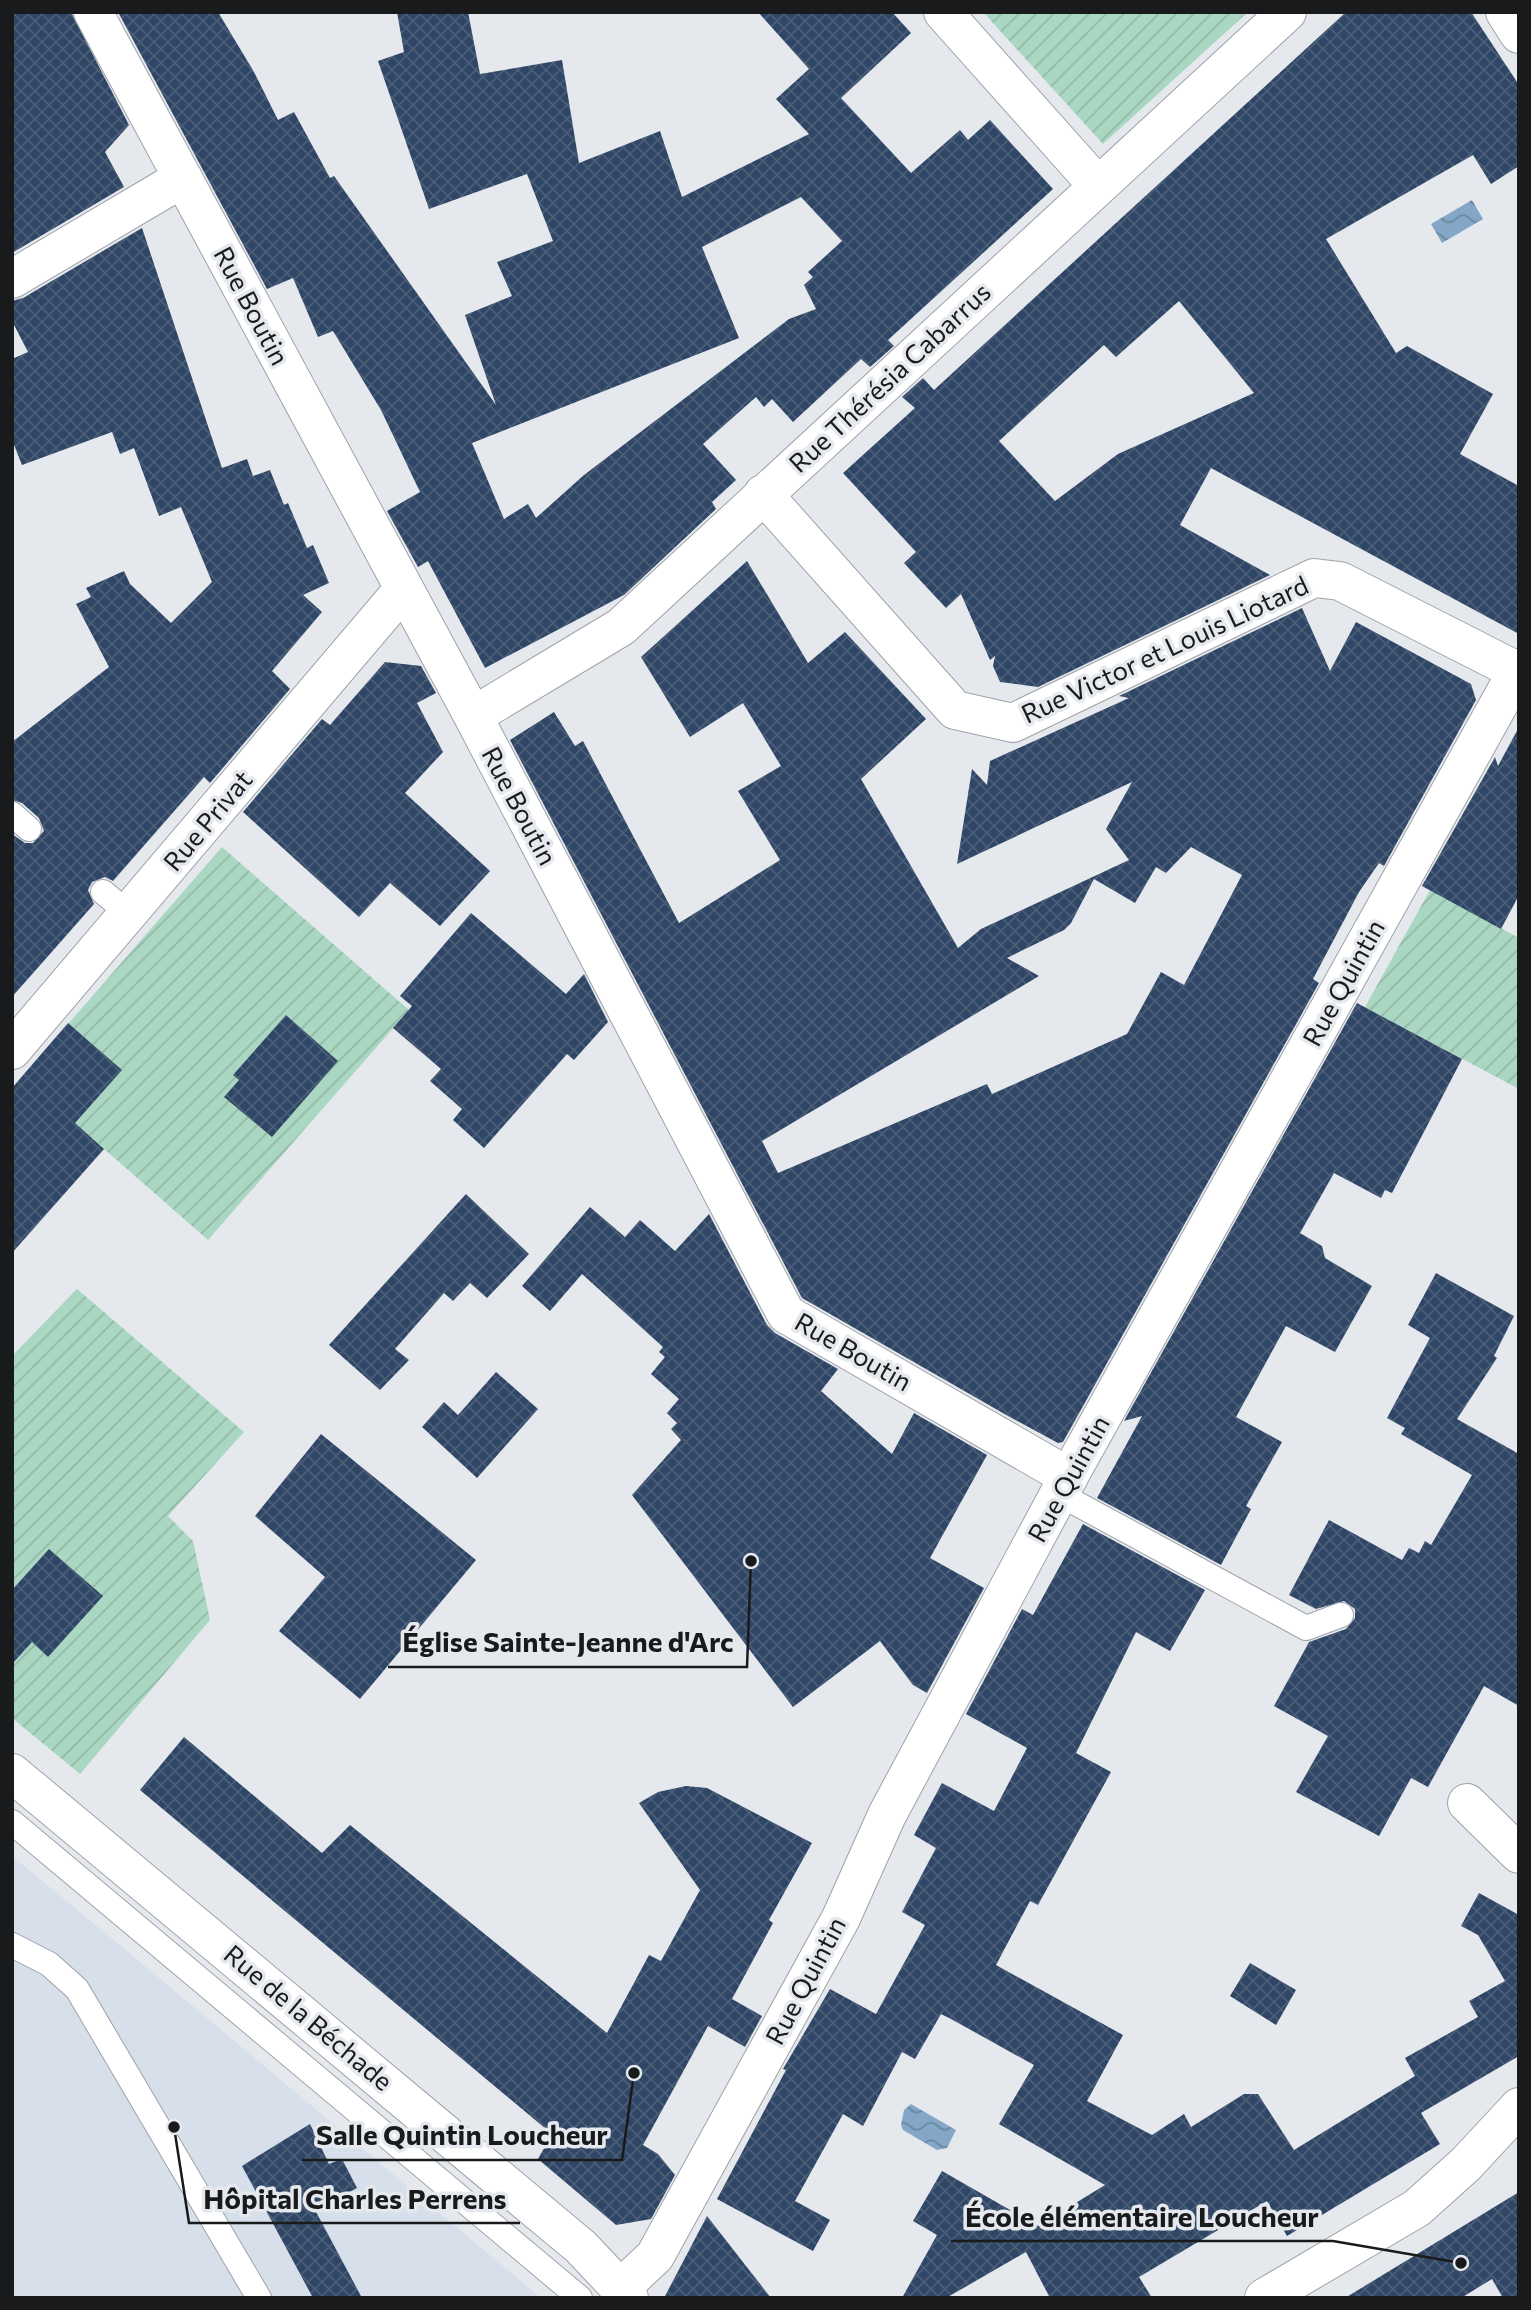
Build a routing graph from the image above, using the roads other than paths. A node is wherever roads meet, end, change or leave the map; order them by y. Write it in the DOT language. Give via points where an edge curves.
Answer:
graph roads {
  1 [pos="93,12"];
  2 [pos="943,12"];
  3 [pos="1287,12"];
  4 [pos="1504,12"];
  5 [pos="1519,34"];
  6 [pos="184,178"];
  7 [pos="1098,186"];
  8 [pos="12,279"];
  9 [pos="763,494"];
  10 [pos="402,591"];
  11 [pos="1518,669"];
  12 [pos="473,716"];
  13 [pos="12,1050"];
  14 [pos="1064,1486"];
  15 [pos="1341,1615"];
  16 [pos="12,1773"];
  17 [pos="1467,1803"];
  18 [pos="12,1822"];
  19 [pos="1519,1854"];
  20 [pos="12,1945"];
  21 [pos="1516,2118"];
  22 [pos="625,2293"];
  23 [pos="259,2298"];
  24 [pos="580,2298"];
  25 [pos="1264,2298"];
  1 -- 6 [label="street, Rue Boutin"];
  2 -- 7 [label="street"];
  3 -- 7 [label="street, Rue Thérésia Cabarrus"];
  4 -- 5 [label="street"];
  6 -- 8 [label="street"];
  6 -- 10 [label="street, Rue Boutin"];
  7 -- 9 [label="street, Rue Thérésia Cabarrus"];
  9 -- 11 [label="street, Rue Victor et Louis Liotard" via="955,710 1013,723 1314,578 1340,581"];
  9 -- 12 [label="street, Rue Thérésia Cabarrus" via="621,627"];
  10 -- 12 [label="street, Rue Boutin"];
  10 -- 13 [label="street, Rue Privat" via="116,903"];
  11 -- 14 [label="street, Rue Quintin"];
  12 -- 14 [label="street, Rue Boutin" via="786,1314"];
  14 -- 15 [label="lane" via="1306,1628"];
  14 -- 22 [label="street, Rue Quintin" via="887,1815 841,1918 655,2256"];
  16 -- 22 [label="street, Rue de la Béchade" via="582,2247"];
  17 -- 19 [label="street"];
  18 -- 24 [label="lane"];
  20 -- 23 [label="lane" via="49,1964 77,1989"];
  21 -- 25 [label="street" via="1417,2208"];
}
